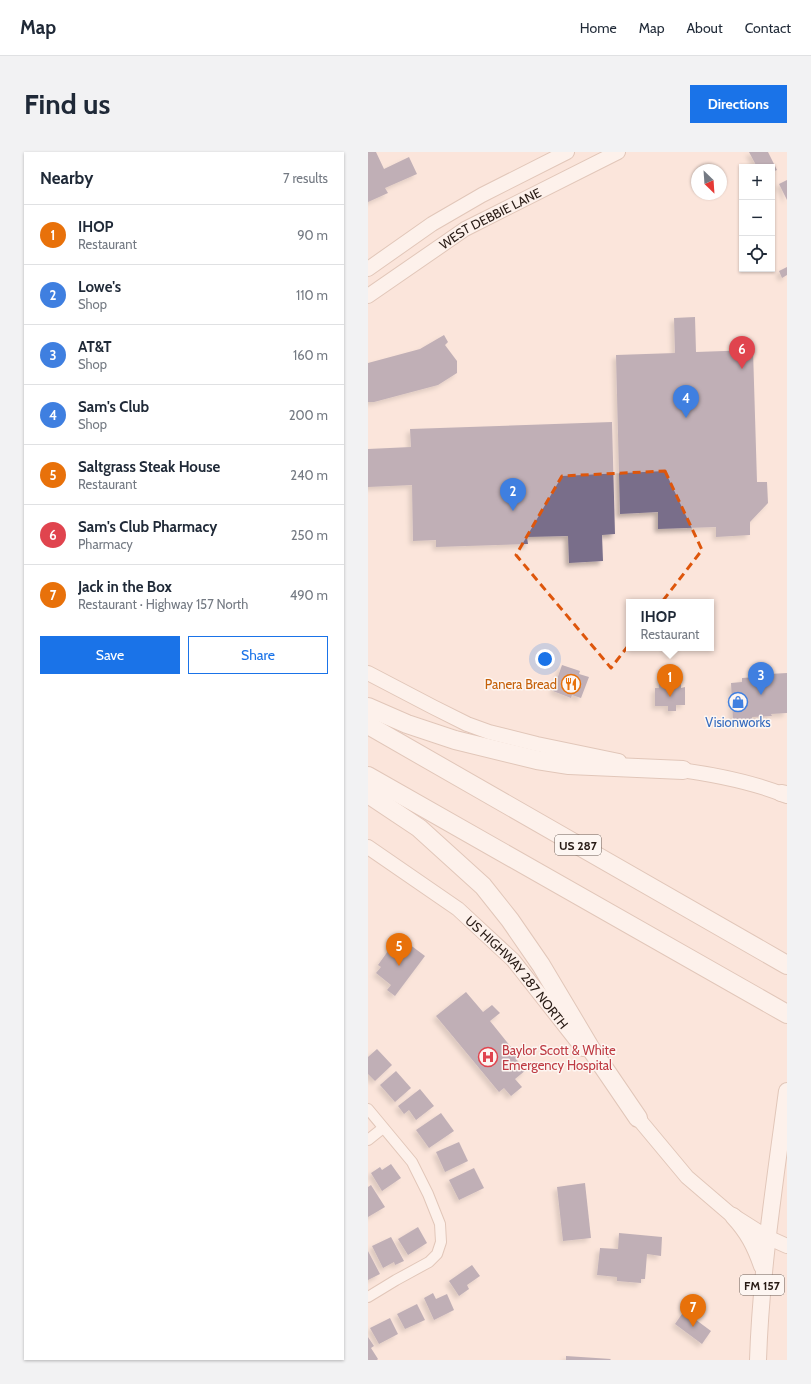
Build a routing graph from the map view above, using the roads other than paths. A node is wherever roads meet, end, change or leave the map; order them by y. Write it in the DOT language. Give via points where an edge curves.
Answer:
graph roads {
  1 [pos="567,152"];
  2 [pos="618,152"];
  3 [pos="529,170"];
  4 [pos="539,192"];
  5 [pos="368,269"];
  6 [pos="368,296"];
  7 [pos="368,673"];
  8 [pos="368,707"];
  9 [pos="368,725"];
  10 [pos="683,770"];
  11 [pos="368,776"];
  12 [pos="368,794"];
  13 [pos="785,794"];
  14 [pos="368,847"];
  15 [pos="787,965"];
  16 [pos="787,1014"];
  17 [pos="787,1091"];
  18 [pos="368,1109"];
  19 [pos="638,1118"];
  20 [pos="383,1128"];
  21 [pos="368,1140"];
  22 [pos="733,1216"];
  23 [pos="767,1237"];
  24 [pos="787,1246"];
  25 [pos="763,1268"];
  26 [pos="368,1298"];
  27 [pos="758,1360"];
  1 -- 3 [label="main road, WEST DEBBIE LANE"];
  2 -- 4 [label="main road, WEST DEBBIE LANE"];
  3 -- 4 [label="main road"];
  3 -- 5 [label="main road, WEST DEBBIE LANE" via="432,224"];
  4 -- 6 [label="main road, WEST DEBBIE LANE" via="465,229"];
  7 -- 10 [label="main road" via="467,724 498,735 613,760"];
  8 -- 10 [label="highway" via="454,740 537,760"];
  9 -- 15 [label="highway, US 287"];
  10 -- 13 [label="main road" via="720,776"];
  11 -- 16 [label="highway"];
  12 -- 19 [label="highway" via="419,828 483,886 541,965 591,1049"];
  14 -- 19 [label="main road, US HIGHWAY 287 NORTH" via="458,908 513,960"];
  17 -- 23 [label="main road"];
  18 -- 20 [label="street"];
  19 -- 22 [label="main road, US HIGHWAY 287 NORTH" via="687,1177"];
  20 -- 21 [label="street"];
  20 -- 26 [label="street" via="412,1162 440,1224 441,1242 437,1254 429,1262"];
  22 -- 23 [label="main road, US HIGHWAY 287 NORTH"];
  22 -- 25 [label="main road" via="756,1247"];
  23 -- 24 [label="main road, US HIGHWAY 287 NORTH"];
  23 -- 25 [label="main road, FM 157"];
  25 -- 27 [label="main road, FM 157"];
}
